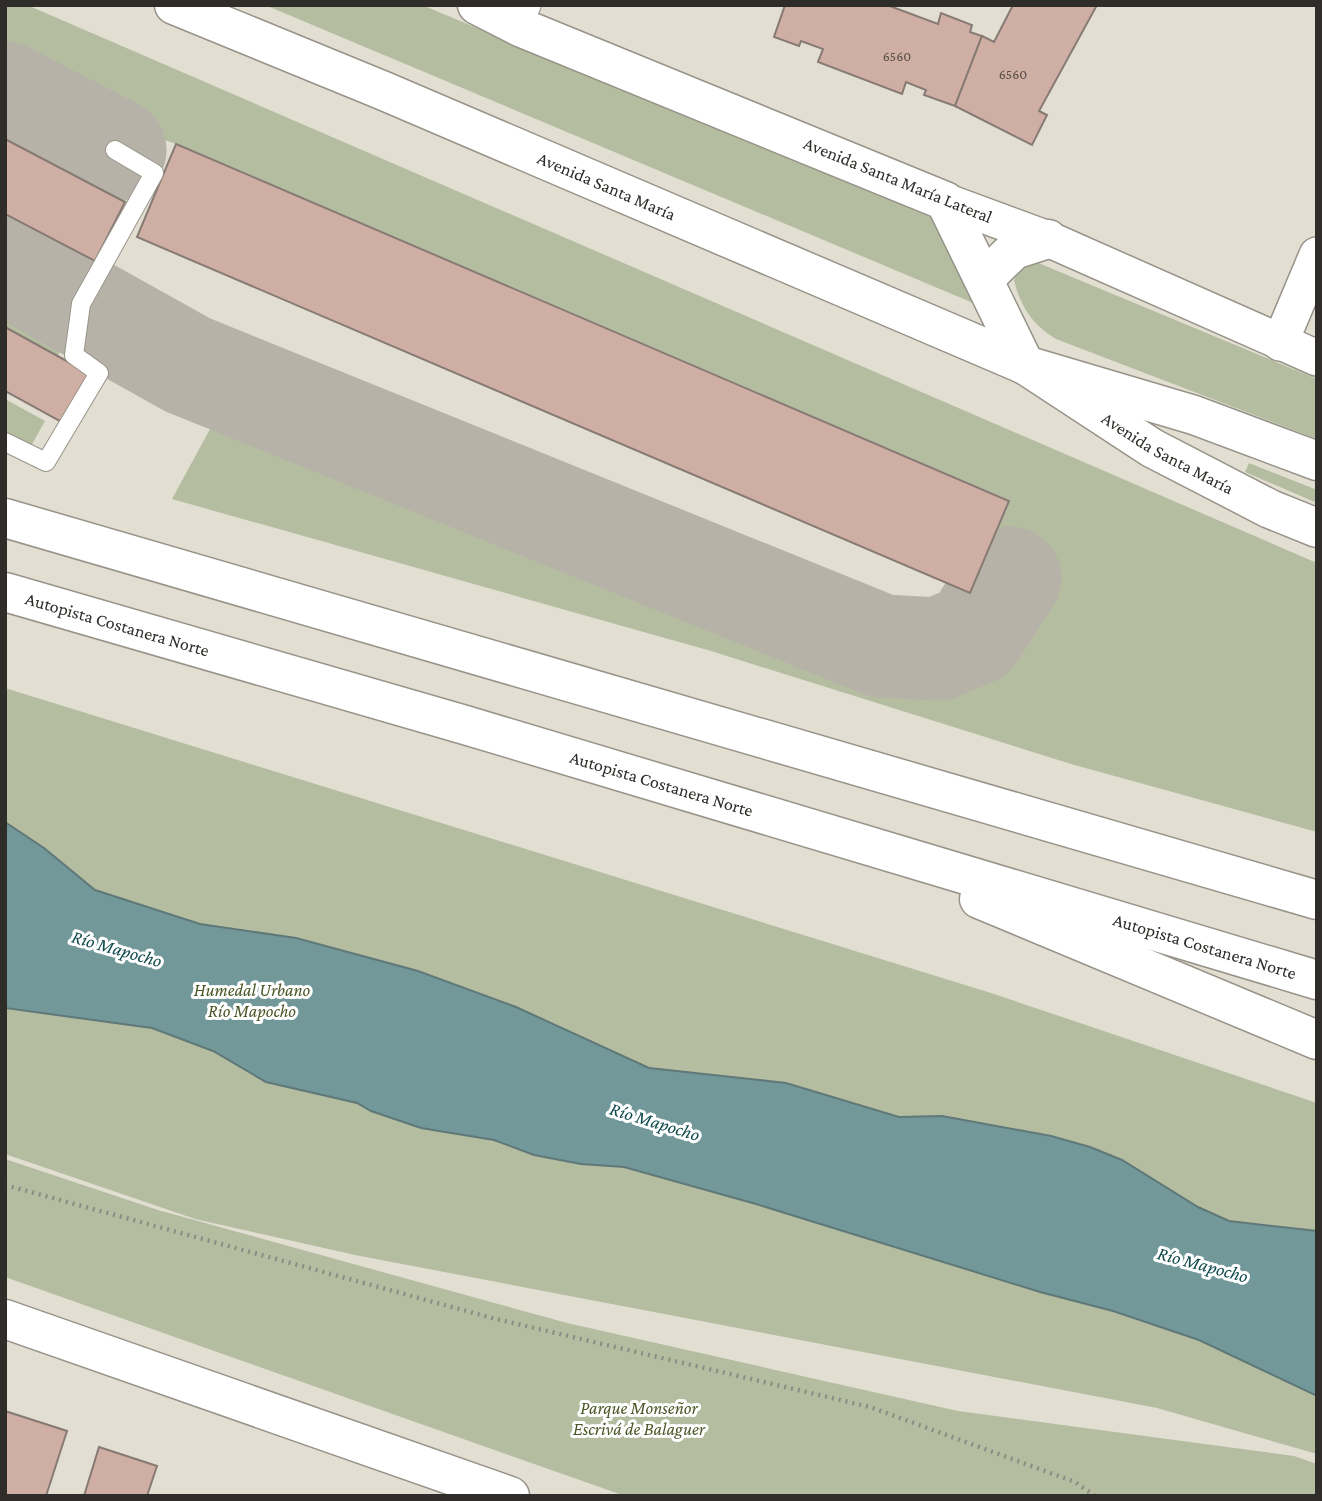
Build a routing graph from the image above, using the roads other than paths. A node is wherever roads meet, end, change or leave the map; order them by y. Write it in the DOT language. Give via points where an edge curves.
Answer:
graph roads {
  1 [pos="481,6"];
  2 [pos="171,8"];
  3 [pos="527,16"];
  4 [pos="115,150"];
  5 [pos="945,201"];
  6 [pos="1048,239"];
  7 [pos="1317,256"];
  8 [pos="984,279"];
  9 [pos="1280,342"];
  10 [pos="1317,358"];
  11 [pos="1025,365"];
  12 [pos="5,442"];
  13 [pos="1317,461"];
  14 [pos="5,518"];
  15 [pos="1317,528"];
  16 [pos="5,592"];
  17 [pos="799,825"];
  18 [pos="1198,867"];
  19 [pos="1317,872"];
  20 [pos="1317,900"];
  21 [pos="1317,980"];
  22 [pos="1317,1040"];
  23 [pos="5,1318"];
  24 [pos="510,1496"];
  1 -- 3 [label="main road, Avenida Santa María Lateral"];
  2 -- 11 [label="main road, Avenida Santa María" via="384,91"];
  3 -- 5 [label="main road, Avenida Santa María Lateral"];
  4 -- 12 [label="lane" via="154,173 81,304 74,355 99,373 46,462"];
  5 -- 6 [label="street, Avenida Santa María Lateral"];
  5 -- 8 [label="main road"];
  6 -- 8 [label="main road" via="1014,250"];
  6 -- 9 [label="street, Avenida Santa María Lateral"];
  7 -- 9 [label="street"];
  8 -- 11 [label="main road"];
  9 -- 10 [label="street, Avenida Santa María Lateral"];
  11 -- 13 [label="main road, Avenida Santa María" via="1194,415"];
  11 -- 15 [label="main road, Avenida Santa María" via="1152,448"];
  14 -- 18 [label="main road"];
  16 -- 17 [label="main road, Autopista Costanera Norte"];
  17 -- 21 [label="main road, Autopista Costanera Norte"];
  17 -- 22 [label="main road"];
  18 -- 19 [label="main road"];
  18 -- 20 [label="main road"];
  23 -- 24 [label="main road"];
}
